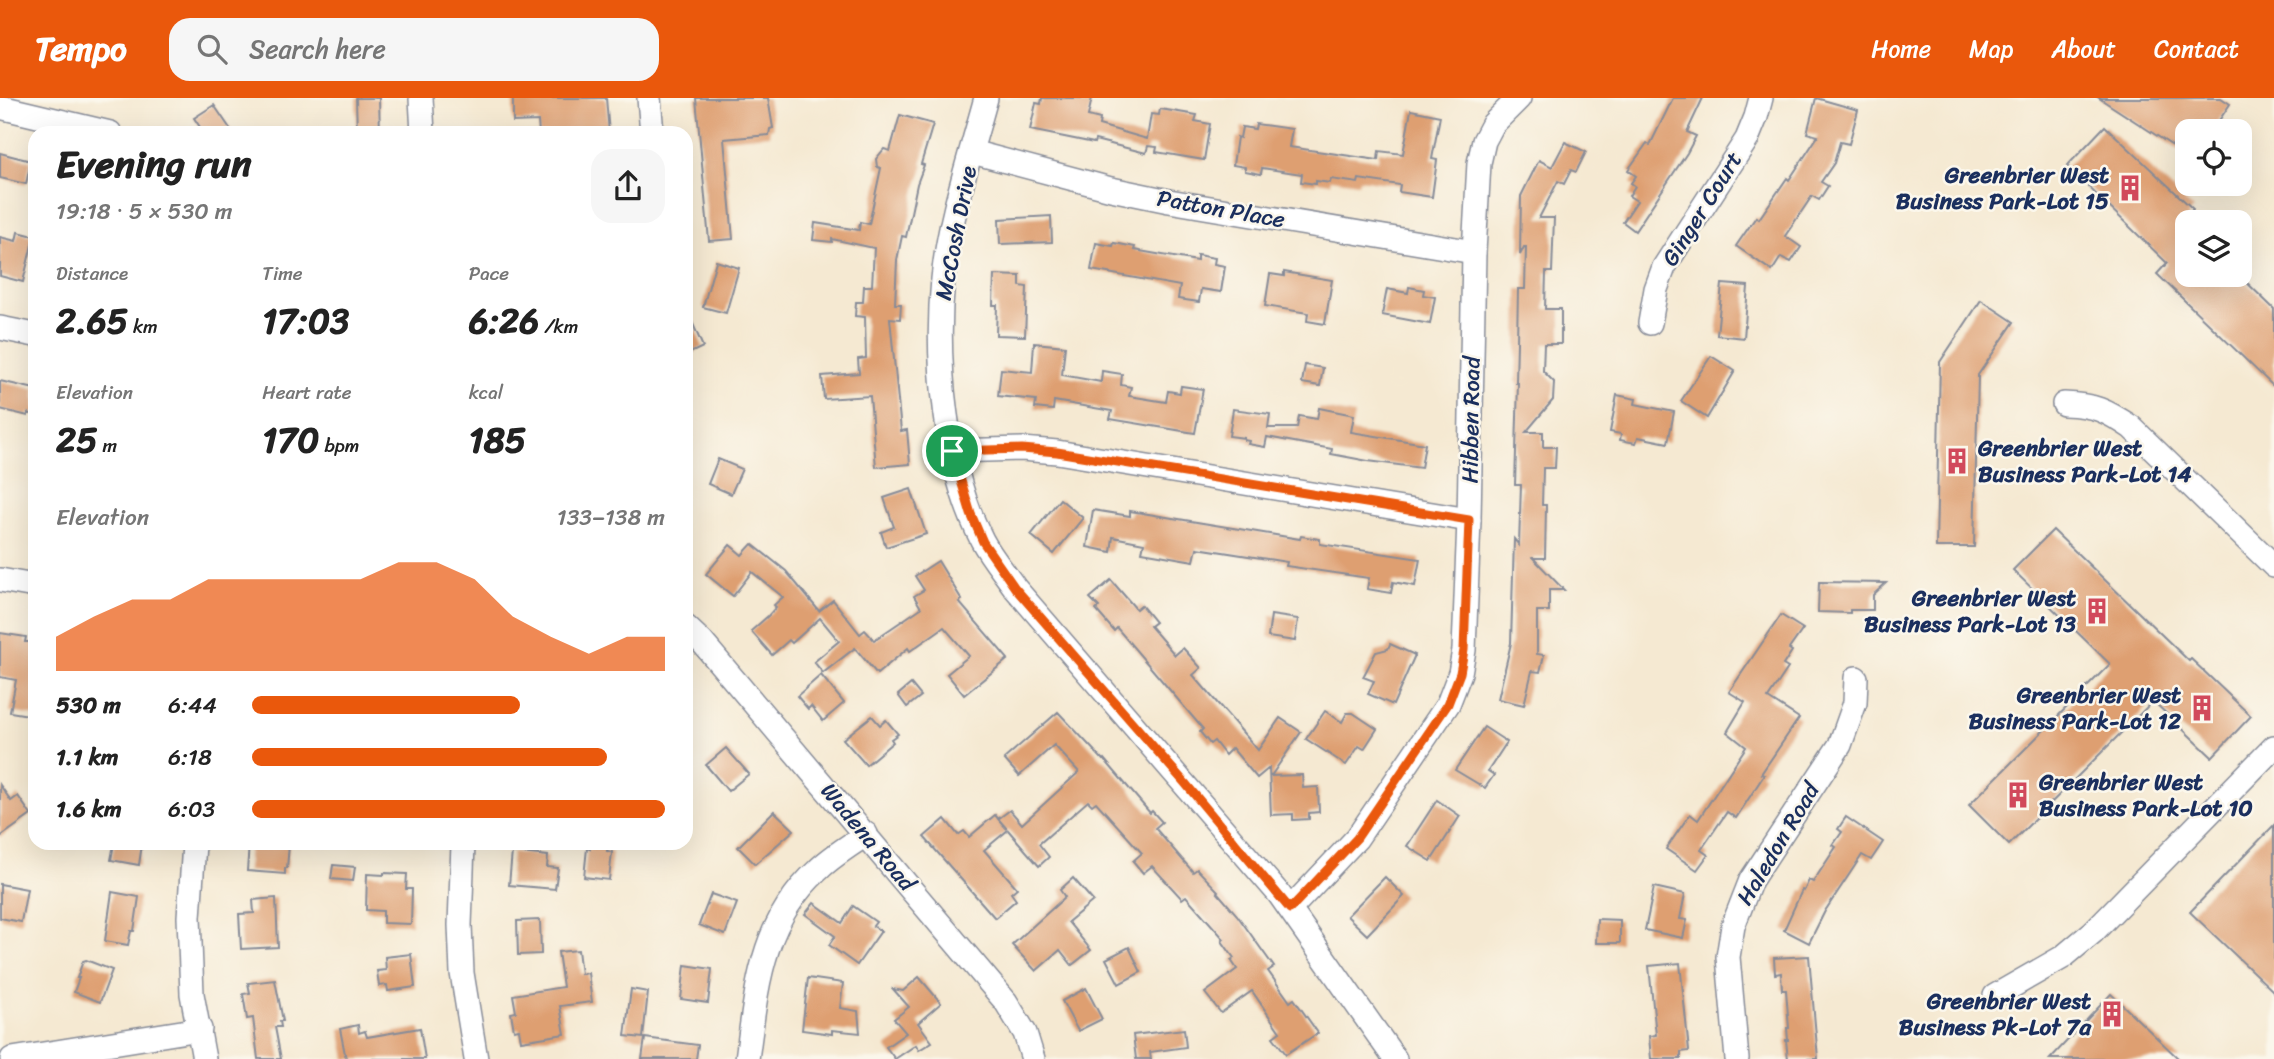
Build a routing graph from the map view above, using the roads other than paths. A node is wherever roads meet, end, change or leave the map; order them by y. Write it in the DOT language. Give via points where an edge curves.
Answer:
graph roads {
  1 [pos="421,98"];
  2 [pos="649,98"];
  3 [pos="986,98"];
  4 [pos="1518,98"];
  5 [pos="1761,98"];
  6 [pos="0,107"];
  7 [pos="80,126"];
  8 [pos="422,126"];
  9 [pos="651,126"];
  10 [pos="972,152"];
  11 [pos="1474,252"];
  12 [pos="1650,323"];
  13 [pos="0,328"];
  14 [pos="28,334"];
  15 [pos="2064,404"];
  16 [pos="952,451"];
  17 [pos="1469,520"];
  18 [pos="2274,566"];
  19 [pos="0,580"];
  20 [pos="28,585"];
  21 [pos="693,634"];
  22 [pos="1856,678"];
  23 [pos="2274,747"];
  24 [pos="866,834"];
  25 [pos="194,850"];
  26 [pos="463,850"];
  27 [pos="1290,909"];
  28 [pos="1996,996"];
  29 [pos="200,1029"];
  30 [pos="12,1059"];
  31 [pos="204,1059"];
  32 [pos="476,1059"];
  33 [pos="747,1059"];
  34 [pos="1033,1059"];
  35 [pos="1395,1059"];
  36 [pos="1737,1059"];
  1 -- 8 [label="street"];
  2 -- 9 [label="street"];
  3 -- 10 [label="street, McCosh Drive"];
  4 -- 11 [label="street, Hibben Road" via="1484,141"];
  5 -- 12 [label="street, Ginger Court" via="1747,139 1664,267"];
  6 -- 7 [label="street"];
  10 -- 11 [label="street, Patton Place" via="1169,201"];
  10 -- 16 [label="street, McCosh Drive" via="951,231 940,315"];
  11 -- 17 [label="street, Hibben Road"];
  13 -- 14 [label="street"];
  15 -- 18 [label="street" via="2085,404 2131,427"];
  16 -- 17 [label="street" via="1057,452"];
  16 -- 27 [label="street, McCosh Drive" via="983,542 1015,588"];
  17 -- 27 [label="street, Hibben Road" via="1464,650 1448,704 1357,838"];
  19 -- 20 [label="street"];
  21 -- 24 [label="street, Wadena Road"];
  22 -- 36 [label="street, Haledon Road" via="1855,703 1840,745 1751,880 1732,926 1728,957"];
  23 -- 28 [label="street" via="2093,932 2063,957"];
  24 -- 33 [label="street" via="800,888 766,947"];
  24 -- 34 [label="street, Wadena Road" via="1006,1002 1025,1033"];
  25 -- 29 [label="street" via="189,917 192,994"];
  26 -- 32 [label="street" via="462,973"];
  27 -- 35 [label="street, McCosh Drive"];
  29 -- 30 [label="street"];
  29 -- 31 [label="street"];
}
